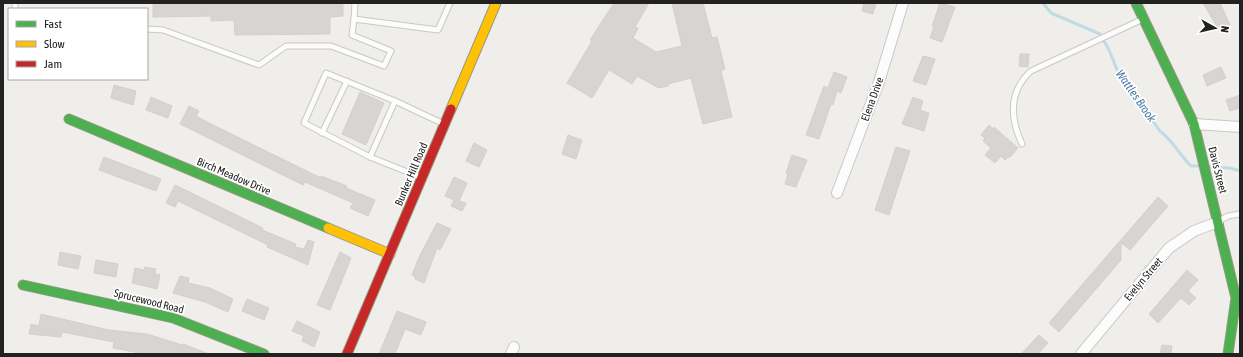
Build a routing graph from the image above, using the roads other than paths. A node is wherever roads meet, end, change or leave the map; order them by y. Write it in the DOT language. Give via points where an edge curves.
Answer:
graph roads {
  1 [pos="355,3"];
  2 [pos="450,3"];
  3 [pos="496,3"];
  4 [pos="903,3"];
  5 [pos="1136,3"];
  6 [pos="354,19"];
  7 [pos="1144,19"];
  8 [pos="148,29"];
  9 [pos="347,82"];
  10 [pos="395,101"];
  11 [pos="69,119"];
  12 [pos="1194,124"];
  13 [pos="444,125"];
  14 [pos="1240,127"];
  15 [pos="322,133"];
  16 [pos="1022,144"];
  17 [pos="370,157"];
  18 [pos="422,178"];
  19 [pos="837,193"];
  20 [pos="1240,214"];
  21 [pos="1218,222"];
  22 [pos="390,254"];
  23 [pos="23,285"];
  24 [pos="264,354"];
  25 [pos="347,354"];
  26 [pos="1081,354"];
  27 [pos="1228,354"];
  1 -- 6 [label="lane"];
  2 -- 6 [label="lane" via="438,30"];
  3 -- 13 [label="main road, Bunker Hill Road"];
  4 -- 19 [label="street, Elena Drive" via="879,82"];
  5 -- 7 [label="main road, Davis Street"];
  6 -- 8 [label="lane" via="352,35 390,52 384,66 331,46 286,46 259,65 163,30"];
  7 -- 12 [label="main road, Davis Street"];
  7 -- 16 [label="lane" via="1031,71 1023,78 1013,109 1014,126"];
  9 -- 10 [label="lane"];
  9 -- 15 [label="lane"];
  9 -- 15 [label="lane" via="326,73 304,123"];
  10 -- 13 [label="lane"];
  10 -- 17 [label="lane"];
  11 -- 22 [label="main road, Birch Meadow Drive"];
  12 -- 14 [label="street"];
  12 -- 21 [label="main road, Davis Street"];
  13 -- 18 [label="main road, Bunker Hill Road"];
  15 -- 17 [label="lane"];
  17 -- 18 [label="lane"];
  18 -- 22 [label="main road, Bunker Hill Road"];
  20 -- 21 [label="lane" via="1228,216"];
  21 -- 26 [label="street, Evelyn Street" via="1194,231 1169,248"];
  21 -- 27 [label="main road, Davis Street" via="1236,298"];
  22 -- 25 [label="main road, Bunker Hill Road"];
  23 -- 24 [label="main road, Sprucewood Road" via="173,318"];
}
